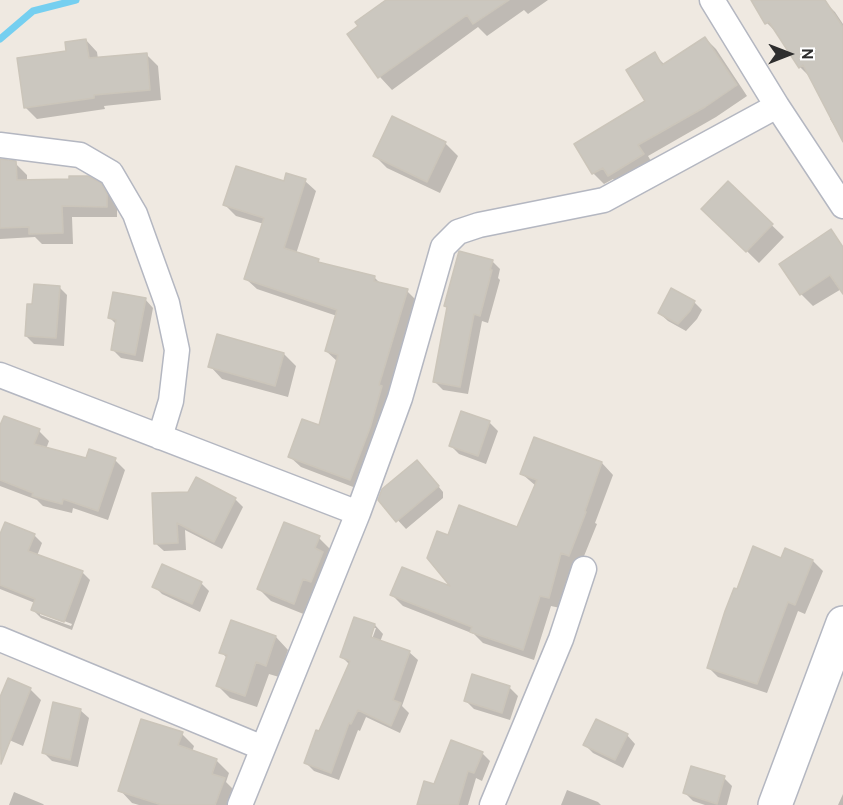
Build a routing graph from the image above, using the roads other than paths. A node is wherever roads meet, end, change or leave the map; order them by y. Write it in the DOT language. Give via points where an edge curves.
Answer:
graph roads {
  1 [pos="711,0"];
  2 [pos="777,106"];
  3 [pos="0,145"];
  4 [pos="843,206"];
  5 [pos="0,375"];
  6 [pos="160,437"];
  7 [pos="358,513"];
  8 [pos="584,569"];
  9 [pos="843,623"];
  10 [pos="0,639"];
  11 [pos="263,748"];
  12 [pos="240,805"];
  13 [pos="492,805"];
  14 [pos="775,805"];
  1 -- 2 [label="street"];
  2 -- 4 [label="street"];
  2 -- 7 [label="street" via="603,200 458,232 443,247 400,398"];
  3 -- 6 [label="street" via="80,155 111,173 135,214 167,303 177,350 171,401"];
  5 -- 6 [label="street"];
  6 -- 7 [label="street"];
  7 -- 11 [label="street"];
  8 -- 13 [label="street" via="561,639"];
  9 -- 14 [label="street"];
  10 -- 11 [label="street"];
  11 -- 12 [label="street"];
}
